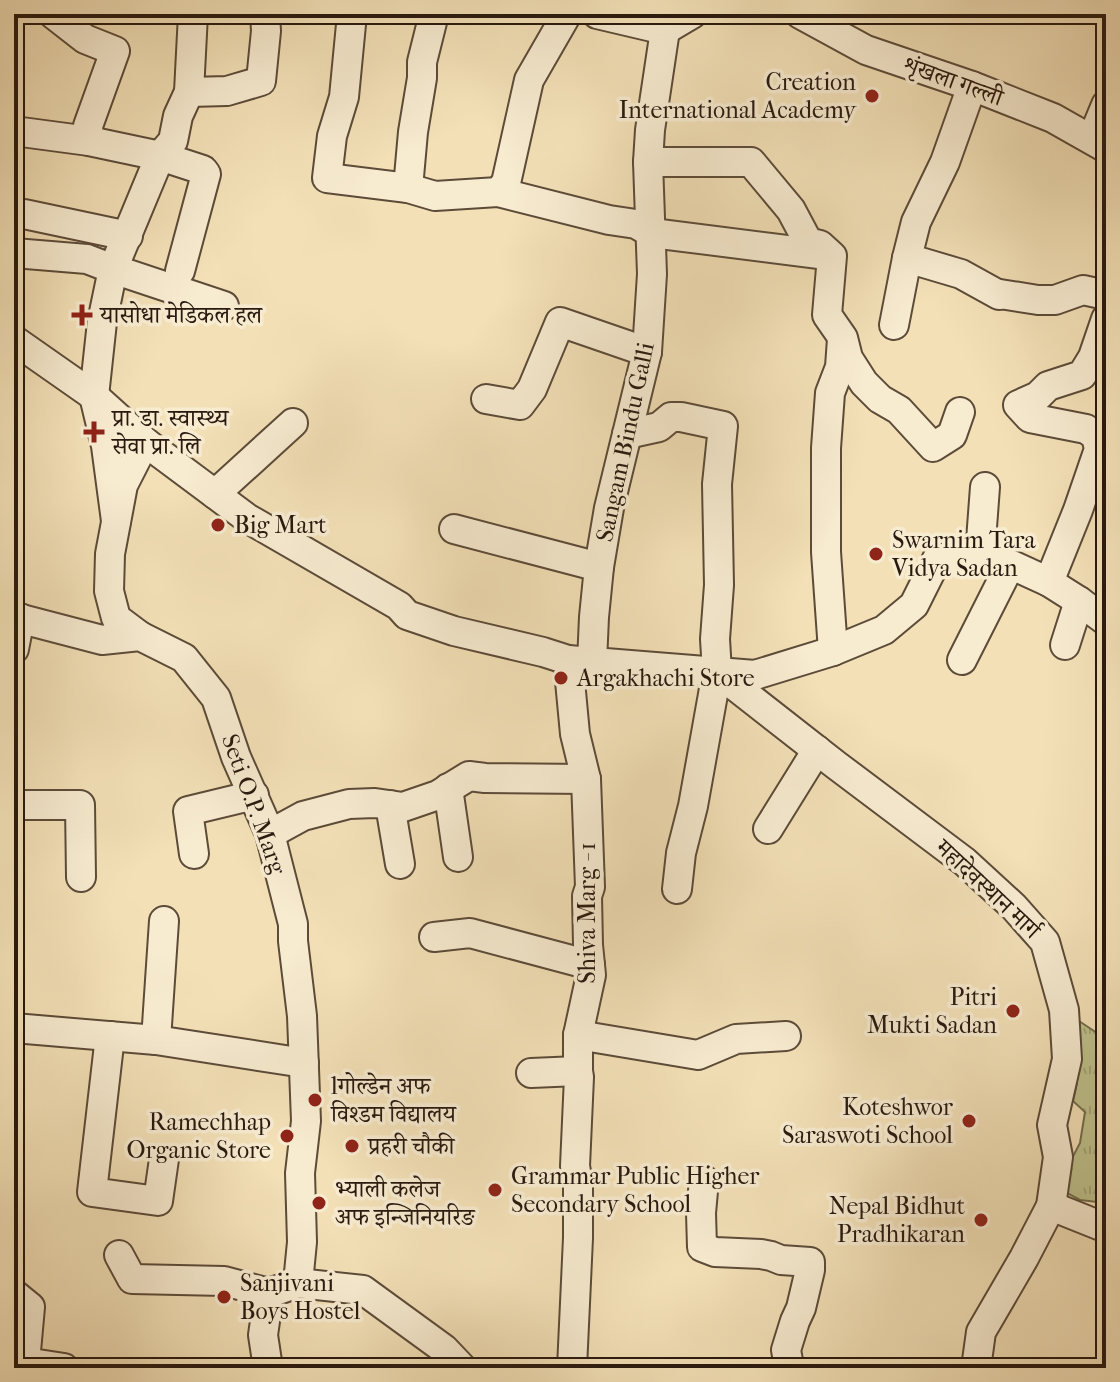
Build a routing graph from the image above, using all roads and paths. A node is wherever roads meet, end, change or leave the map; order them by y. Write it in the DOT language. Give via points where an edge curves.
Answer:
graph roads {
  1 [pos="53,14"];
  2 [pos="193,14"];
  3 [pos="265,14"];
  4 [pos="352,14"];
  5 [pos="434,14"];
  6 [pos="567,14"];
  7 [pos="597,14"];
  8 [pos="692,14"];
  9 [pos="800,14"];
  10 [pos="665,30"];
  11 [pos="972,86"];
  12 [pos="189,92"];
  13 [pos="1106,105"];
  14 [pos="14,131"];
  15 [pos="89,141"];
  16 [pos="1099,144"];
  17 [pos="160,156"];
  18 [pos="648,162"];
  19 [pos="408,188"];
  20 [pos="498,192"];
  21 [pos="24,214"];
  22 [pos="652,233"];
  23 [pos="128,236"];
  24 [pos="14,253"];
  25 [pos="832,256"];
  26 [pos="907,258"];
  27 [pos="113,269"];
  28 [pos="180,271"];
  29 [pos="1106,295"];
  30 [pos="224,306"];
  31 [pos="1106,319"];
  32 [pos="894,325"];
  33 [pos="843,338"];
  34 [pos="14,340"];
  35 [pos="647,352"];
  36 [pos="94,396"];
  37 [pos="486,399"];
  38 [pos="960,412"];
  39 [pos="293,423"];
  40 [pos="627,434"];
  41 [pos="145,442"];
  42 [pos="1103,451"];
  43 [pos="985,487"];
  44 [pos="215,494"];
  45 [pos="116,521"];
  46 [pos="454,529"];
  47 [pos="980,554"];
  48 [pos="1010,565"];
  49 [pos="599,567"];
  50 [pos="1049,582"];
  51 [pos="1079,601"];
  52 [pos="17,618"];
  53 [pos="1106,621"];
  54 [pos="140,636"];
  55 [pos="1065,645"];
  56 [pos="14,649"];
  57 [pos="833,651"];
  58 [pos="962,660"];
  59 [pos="580,661"];
  60 [pos="717,672"];
  61 [pos="817,750"];
  62 [pos="586,779"];
  63 [pos="448,788"];
  64 [pos="254,795"];
  65 [pos="14,805"];
  66 [pos="390,805"];
  67 [pos="768,829"];
  68 [pos="270,834"];
  69 [pos="194,854"];
  70 [pos="458,857"];
  71 [pos="400,864"];
  72 [pos="81,877"];
  73 [pos="677,889"];
  74 [pos="164,921"];
  75 [pos="434,937"];
  76 [pos="590,965"];
  77 [pos="14,1028"];
  78 [pos="578,1035"];
  79 [pos="110,1036"];
  80 [pos="786,1036"];
  81 [pos="156,1040"];
  82 [pos="304,1063"];
  83 [pos="578,1071"];
  84 [pos="531,1073"];
  85 [pos="164,1159"];
  86 [pos="704,1180"];
  87 [pos="1051,1206"];
  88 [pos="1106,1228"];
  89 [pos="119,1255"];
  90 [pos="298,1283"];
  91 [pos="269,1293"];
  92 [pos="14,1294"];
  93 [pos="24,1365"];
  94 [pos="792,1367"];
  95 [pos="64,1368"];
  96 [pos="268,1368"];
  97 [pos="462,1368"];
  98 [pos="572,1368"];
  99 [pos="976,1368"];
  1 -- 15 [label="street" via="85,39 115,51 88,126"];
  2 -- 12 [label="street"];
  3 -- 12 [label="street" via="261,81 227,91"];
  4 -- 19 [label="street" via="344,97 327,178"];
  5 -- 19 [label="street" via="422,62"];
  6 -- 20 [label="street" via="529,80 506,183"];
  7 -- 10 [label="street"];
  8 -- 10 [label="street"];
  9 -- 11 [label="street, शृंखला गल्ली" via="866,50"];
  10 -- 18 [label="street, Sangam Bindu Galli"];
  11 -- 16 [label="street, शृंखला गल्ली" via="1053,118"];
  11 -- 26 [label="street" via="916,222"];
  12 -- 17 [label="street" via="173,141"];
  13 -- 16 [label="street"];
  14 -- 15 [label="street"];
  15 -- 17 [label="street"];
  17 -- 23 [label="street"];
  17 -- 28 [label="street" via="206,174"];
  18 -- 22 [label="street, Sangam Bindu Galli"];
  18 -- 25 [label="street" via="751,162 791,210 808,242"];
  19 -- 20 [label="street" via="435,196"];
  20 -- 22 [label="street" via="636,224"];
  21 -- 23 [label="street"];
  22 -- 25 [label="street"];
  22 -- 35 [label="street, Sangam Bindu Galli"];
  23 -- 27 [label="street"];
  24 -- 27 [label="street" via="87,259"];
  25 -- 33 [label="street" via="827,315"];
  26 -- 29 [label="street" via="961,274 1000,295 1046,300 1083,290"];
  26 -- 32 [label="street"];
  27 -- 30 [label="street"];
  27 -- 36 [label="street"];
  31 -- 42 [label="street" via="1082,375 1048,386 1018,405 1030,418 1086,429"];
  33 -- 38 [label="street" via="864,383 899,410 933,447 952,435"];
  33 -- 57 [label="street" via="830,393 826,448"];
  34 -- 36 [label="street"];
  35 -- 37 [label="street" via="560,322 520,405"];
  35 -- 40 [label="street, Sangam Bindu Galli"];
  36 -- 41 [label="street"];
  36 -- 45 [label="street"];
  39 -- 44 [label="street"];
  40 -- 49 [label="street, Sangam Bindu Galli"];
  40 -- 60 [label="street" via="659,427 671,417 723,426 717,484"];
  41 -- 44 [label="street"];
  41 -- 45 [label="street" via="123,485"];
  42 -- 50 [label="street"];
  43 -- 47 [label="street"];
  44 -- 59 [label="street" via="407,615"];
  45 -- 54 [label="street" via="109,591 116,618"];
  46 -- 49 [label="street"];
  47 -- 48 [label="street"];
  47 -- 57 [label="street" via="937,559 914,605 901,618"];
  48 -- 50 [label="street"];
  48 -- 58 [label="street"];
  49 -- 59 [label="street, Sangam Bindu Galli" via="594,617"];
  50 -- 51 [label="street"];
  51 -- 53 [label="street"];
  51 -- 55 [label="street"];
  52 -- 54 [label="street" via="102,640"];
  52 -- 56 [label="street"];
  54 -- 64 [label="street, Seti O.P. Marg" via="184,658 216,698"];
  57 -- 60 [label="street" via="755,675"];
  59 -- 60 [label="street"];
  59 -- 62 [label="street, Shiva Marg - 1" via="575,734"];
  60 -- 61 [label="street, महादेवस्थान मार्ग"];
  60 -- 73 [label="street"];
  61 -- 67 [label="street"];
  61 -- 87 [label="street, महादेवस्थान मार्ग" via="965,862 1045,942 1064,1010 1067,1059 1052,1125 1058,1157"];
  62 -- 63 [label="street" via="469,776"];
  62 -- 76 [label="street, Shiva Marg - 1"];
  63 -- 66 [label="street" via="403,807"];
  63 -- 70 [label="street"];
  64 -- 68 [label="street, Seti O.P. Marg"];
  64 -- 69 [label="street" via="188,811"];
  65 -- 72 [label="street" via="80,805"];
  66 -- 68 [label="street" via="349,804 303,816"];
  66 -- 71 [label="street"];
  68 -- 82 [label="street, Seti O.P. Marg" via="293,924"];
  74 -- 81 [label="street"];
  75 -- 76 [label="street" via="470,933"];
  76 -- 78 [label="street, Shiva Marg - 1"];
  77 -- 79 [label="street"];
  78 -- 80 [label="street" via="698,1055 736,1039"];
  78 -- 83 [label="street, Shiva Marg - 1"];
  79 -- 81 [label="street"];
  79 -- 85 [label="street" via="92,1192 158,1201"];
  81 -- 82 [label="street"];
  82 -- 90 [label="street, Seti O.P. Marg"];
  83 -- 84 [label="street"];
  83 -- 98 [label="street, Shiva Marg - 1"];
  86 -- 94 [label="street" via="702,1247 810,1262 786,1350"];
  87 -- 88 [label="street"];
  87 -- 99 [label="street, महादेवस्थान मार्ग" via="981,1332"];
  89 -- 91 [label="street" via="132,1279 224,1281"];
  90 -- 91 [label="street"];
  90 -- 97 [label="street" via="363,1290"];
  91 -- 96 [label="street" via="263,1335"];
  92 -- 93 [label="street" via="30,1307"];
  93 -- 95 [label="street"];
}
